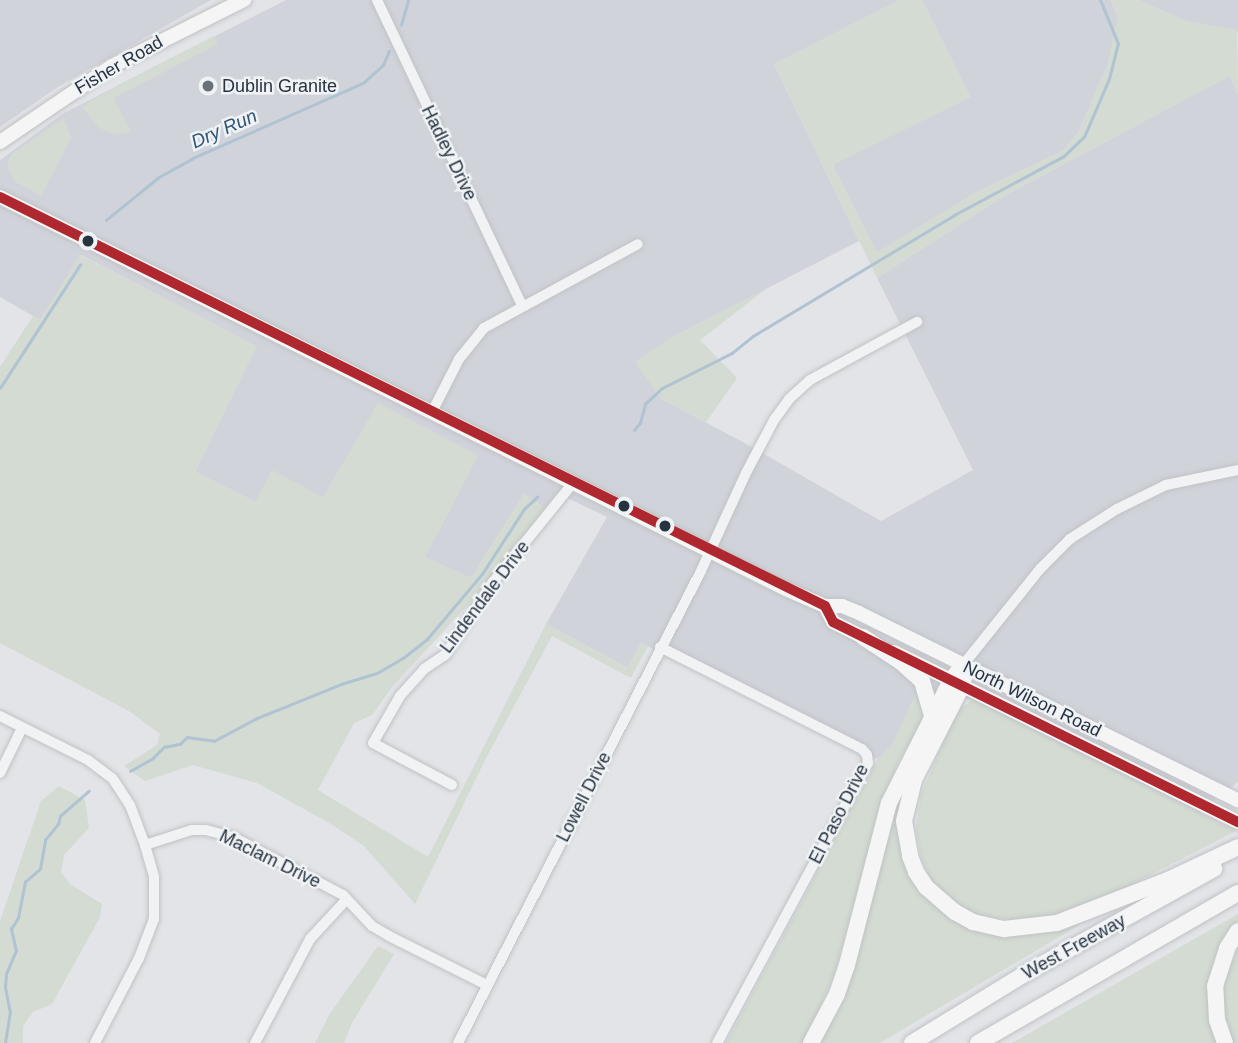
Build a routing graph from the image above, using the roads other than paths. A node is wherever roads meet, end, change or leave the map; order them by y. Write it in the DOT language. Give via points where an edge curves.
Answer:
graph roads {
  1 [pos="244,0"];
  2 [pos="377,0"];
  3 [pos="0,142"];
  4 [pos="0,197"];
  5 [pos="638,244"];
  6 [pos="522,305"];
  7 [pos="917,321"];
  8 [pos="432,412"];
  9 [pos="1238,470"];
  10 [pos="573,483"];
  11 [pos="711,551"];
  12 [pos="825,606"];
  13 [pos="863,637"];
  14 [pos="660,648"];
  15 [pos="963,665"];
  16 [pos="956,683"];
  17 [pos="0,716"];
  18 [pos="932,717"];
  19 [pos="23,728"];
  20 [pos="0,773"];
  21 [pos="452,785"];
  22 [pos="1238,800"];
  23 [pos="1238,822"];
  24 [pos="145,845"];
  25 [pos="1238,847"];
  26 [pos="1238,856"];
  27 [pos="1238,892"];
  28 [pos="347,899"];
  29 [pos="1238,931"];
  30 [pos="487,985"];
  31 [pos="95,1043"];
  32 [pos="255,1043"];
  33 [pos="458,1043"];
  34 [pos="717,1043"];
  35 [pos="811,1043"];
  36 [pos="912,1043"];
  37 [pos="978,1043"];
  38 [pos="1225,1043"];
  1 -- 3 [label="main road, Fisher Road" via="112,66"];
  2 -- 6 [label="street, Hadley Drive"];
  4 -- 8 [label="main road, North Wilson Road"];
  5 -- 6 [label="street"];
  6 -- 8 [label="street" via="473,340"];
  7 -- 11 [label="street, Lowell Drive" via="810,380 789,399 747,471"];
  8 -- 10 [label="main road, North Wilson Road"];
  9 -- 15 [label="street" via="1166,485 1117,509 1070,540 1040,569"];
  10 -- 11 [label="main road, North Wilson Road"];
  10 -- 21 [label="street, Lindendale Drive" via="493,582 445,655 424,669 400,696 373,743"];
  11 -- 12 [label="main road, North Wilson Road"];
  11 -- 14 [label="street, Lowell Drive"];
  12 -- 13 [label="main road, North Wilson Road" via="833,622"];
  12 -- 15 [label="main road, North Wilson Road" via="842,606"];
  13 -- 16 [label="main road, North Wilson Road"];
  13 -- 18 [label="highway" via="922,681"];
  14 -- 30 [label="street, Lowell Drive"];
  14 -- 34 [label="street, El Paso Drive" via="863,748 867,754 868,763"];
  15 -- 16 [label="highway"];
  15 -- 22 [label="main road, North Wilson Road"];
  16 -- 18 [label="highway"];
  16 -- 23 [label="main road, North Wilson Road"];
  16 -- 25 [label="highway" via="914,780 904,821 916,872 955,912 973,922 1004,929 1057,923"];
  17 -- 19 [label="street"];
  18 -- 35 [label="highway" via="889,803 837,994"];
  19 -- 20 [label="street"];
  19 -- 24 [label="street" via="88,760 113,779 130,805"];
  24 -- 28 [label="street, Maclam Drive" via="192,830 220,833 320,881"];
  24 -- 31 [label="street" via="154,877 154,919"];
  26 -- 36 [label="highway, West Freeway" via="1028,972"];
  27 -- 37 [label="highway, West Freeway"];
  28 -- 30 [label="street, Maclam Drive" via="388,936"];
  28 -- 32 [label="street" via="310,939"];
  29 -- 38 [label="highway" via="1227,948 1215,986 1217,1020"];
  30 -- 33 [label="street, Lowell Drive"];
}
